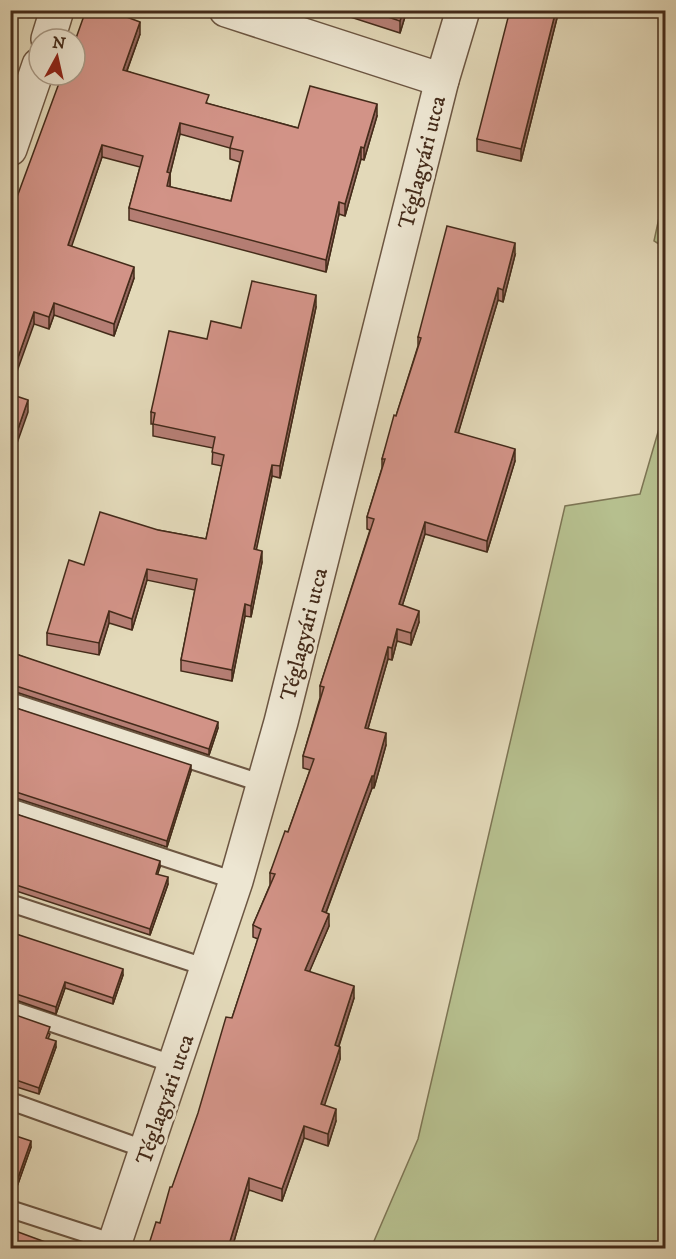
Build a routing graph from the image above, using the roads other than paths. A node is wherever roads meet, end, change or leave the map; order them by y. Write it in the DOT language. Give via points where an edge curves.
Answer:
graph roads {
  1 [pos="57,10"];
  2 [pos="226,10"];
  3 [pos="463,10"];
  4 [pos="52,27"];
  5 [pos="442,80"];
  6 [pos="31,87"];
  7 [pos="10,149"];
  8 [pos="10,701"];
  9 [pos="264,784"];
  10 [pos="10,807"];
  11 [pos="236,881"];
  12 [pos="10,903"];
  13 [pos="208,968"];
  14 [pos="10,1009"];
  15 [pos="176,1065"];
  16 [pos="10,1101"];
  17 [pos="147,1150"];
  18 [pos="10,1209"];
  19 [pos="114,1246"];
  1 -- 4 [label="street"];
  2 -- 5 [label="street"];
  3 -- 5 [label="street, Téglagyári utca"];
  5 -- 9 [label="street, Téglagyári utca"];
  6 -- 7 [label="street"];
  8 -- 9 [label="lane"];
  9 -- 11 [label="street, Téglagyári utca"];
  10 -- 11 [label="lane"];
  11 -- 13 [label="street, Téglagyári utca"];
  12 -- 13 [label="lane"];
  13 -- 15 [label="street, Téglagyári utca"];
  14 -- 15 [label="lane"];
  15 -- 17 [label="street, Téglagyári utca"];
  16 -- 17 [label="lane"];
  17 -- 19 [label="street, Téglagyári utca"];
  18 -- 19 [label="lane"];
}
